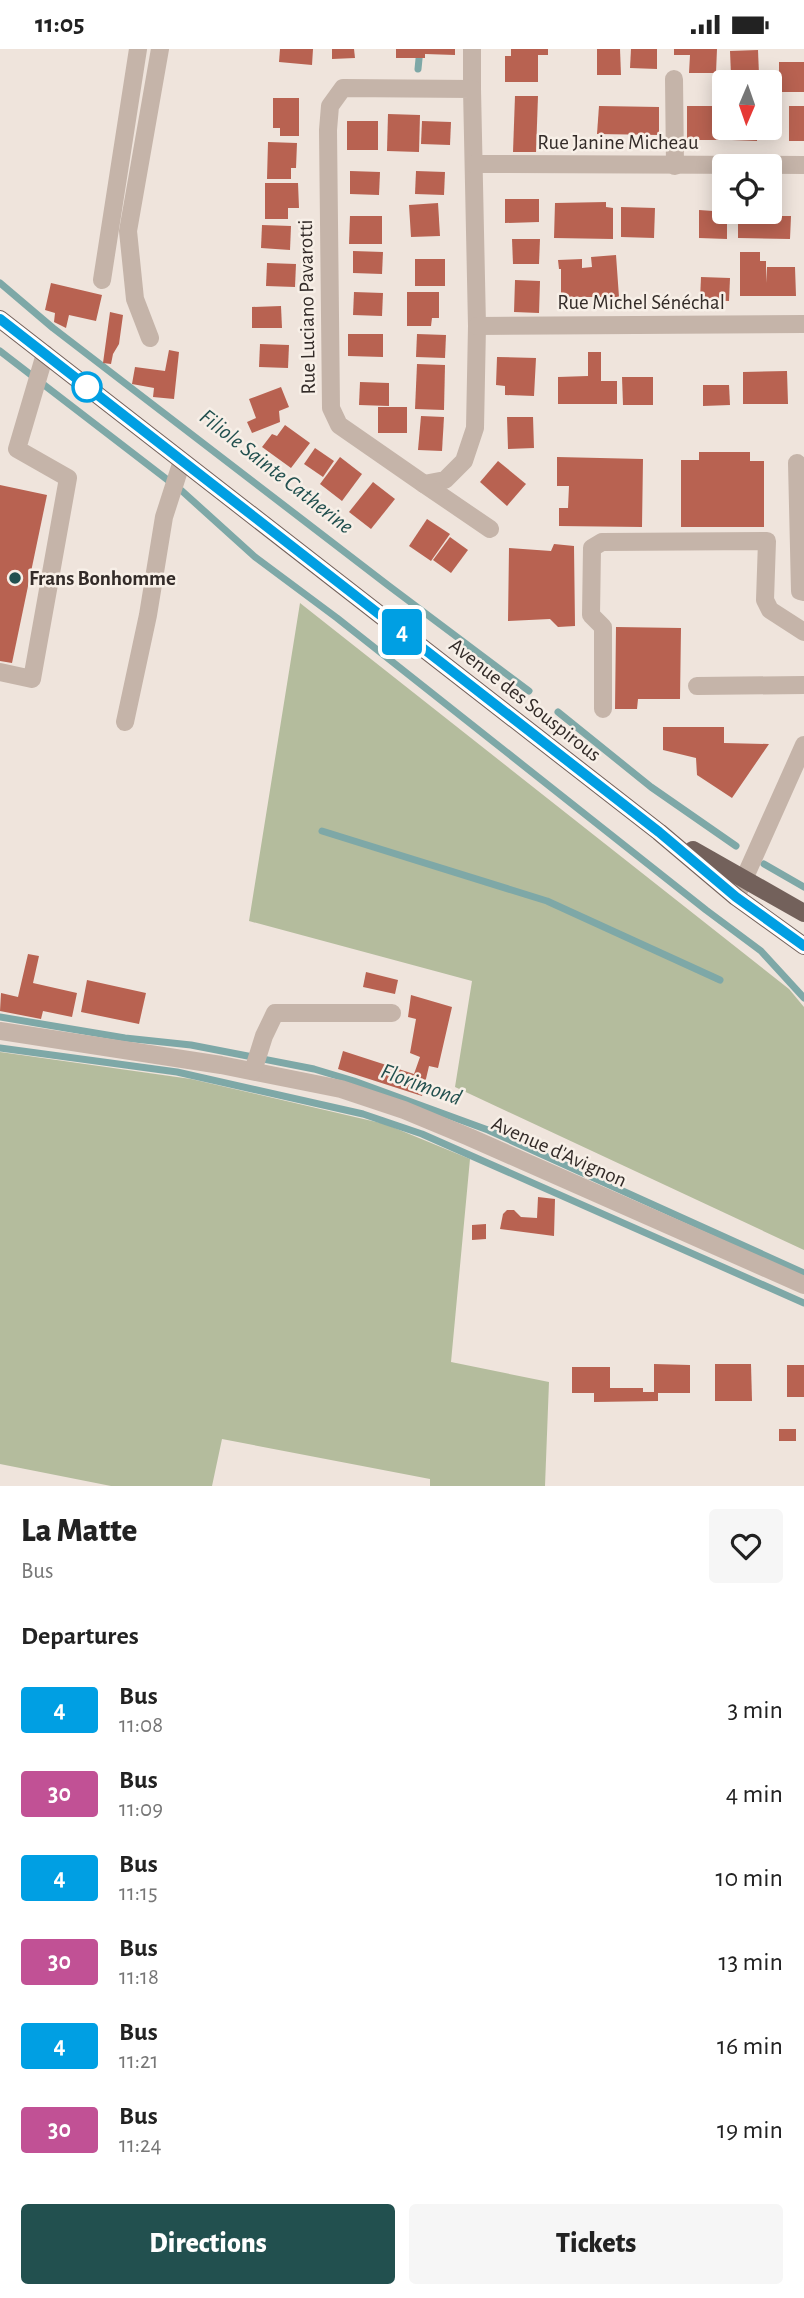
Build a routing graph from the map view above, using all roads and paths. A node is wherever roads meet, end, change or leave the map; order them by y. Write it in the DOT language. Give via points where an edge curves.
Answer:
graph roads {
  1 [pos="138,49"];
  2 [pos="160,49"];
  3 [pos="472,49"];
  4 [pos="674,79"];
  5 [pos="472,89"];
  6 [pos="474,164"];
  7 [pos="804,165"];
  8 [pos="675,166"];
  9 [pos="102,280"];
  10 [pos="0,319"];
  11 [pos="804,324"];
  12 [pos="477,326"];
  13 [pos="150,338"];
  14 [pos="45,354"];
  15 [pos="8,451"];
  16 [pos="182,461"];
  17 [pos="797,463"];
  18 [pos="424,484"];
  19 [pos="490,529"];
  20 [pos="804,592"];
  21 [pos="804,632"];
  22 [pos="0,672"];
  23 [pos="804,685"];
  24 [pos="697,686"];
  25 [pos="603,709"];
  26 [pos="125,722"];
  27 [pos="804,745"];
  28 [pos="659,832"];
  29 [pos="743,879"];
  30 [pos="736,897"];
  31 [pos="804,913"];
  32 [pos="804,946"];
  33 [pos="392,1013"];
  34 [pos="0,1031"];
  35 [pos="254,1071"];
  36 [pos="804,1285"];
  1 -- 9 [label="street"];
  2 -- 13 [label="street" via="128,231 135,299"];
  3 -- 5 [label="street"];
  4 -- 8 [label="street"];
  5 -- 6 [label="street"];
  5 -- 18 [label="street, Rue Luciano Pavarotti" via="343,88 330,106 331,408 339,425"];
  6 -- 8 [label="street, Rue Janine Micheau"];
  6 -- 12 [label="street"];
  7 -- 8 [label="street, Rue Janine Micheau"];
  10 -- 14 [label="main road, Avenue des Souspirous"];
  11 -- 12 [label="street, Rue Michel Sénéchal"];
  12 -- 18 [label="street" via="475,428 464,461 445,480"];
  14 -- 15 [label="street"];
  14 -- 16 [label="main road, Avenue des Souspirous"];
  15 -- 22 [label="street" via="68,478 32,679"];
  16 -- 26 [label="street" via="164,517"];
  16 -- 28 [label="main road, Avenue des Souspirous"];
  17 -- 20 [label="street" via="800,591"];
  18 -- 19 [label="street, Rue Luciano Pavarotti"];
  21 -- 25 [label="street" via="770,610 765,600 767,541 602,542 592,548 591,615 603,627"];
  23 -- 24 [label="street"];
  27 -- 29 [label="street"];
  28 -- 29 [label="main road, Avenue des Souspirous"];
  28 -- 30 [label="main road, Avenue des Souspirous"];
  29 -- 30 [label="street"];
  29 -- 31 [label="main road, Avenue des Souspirous"];
  30 -- 32 [label="main road, Avenue des Souspirous"];
  33 -- 35 [label="street" via="275,1013"];
  34 -- 35 [label="street, Avenue d'Avignon"];
  35 -- 36 [label="street, Avenue d'Avignon" via="341,1089 404,1110"];
}
